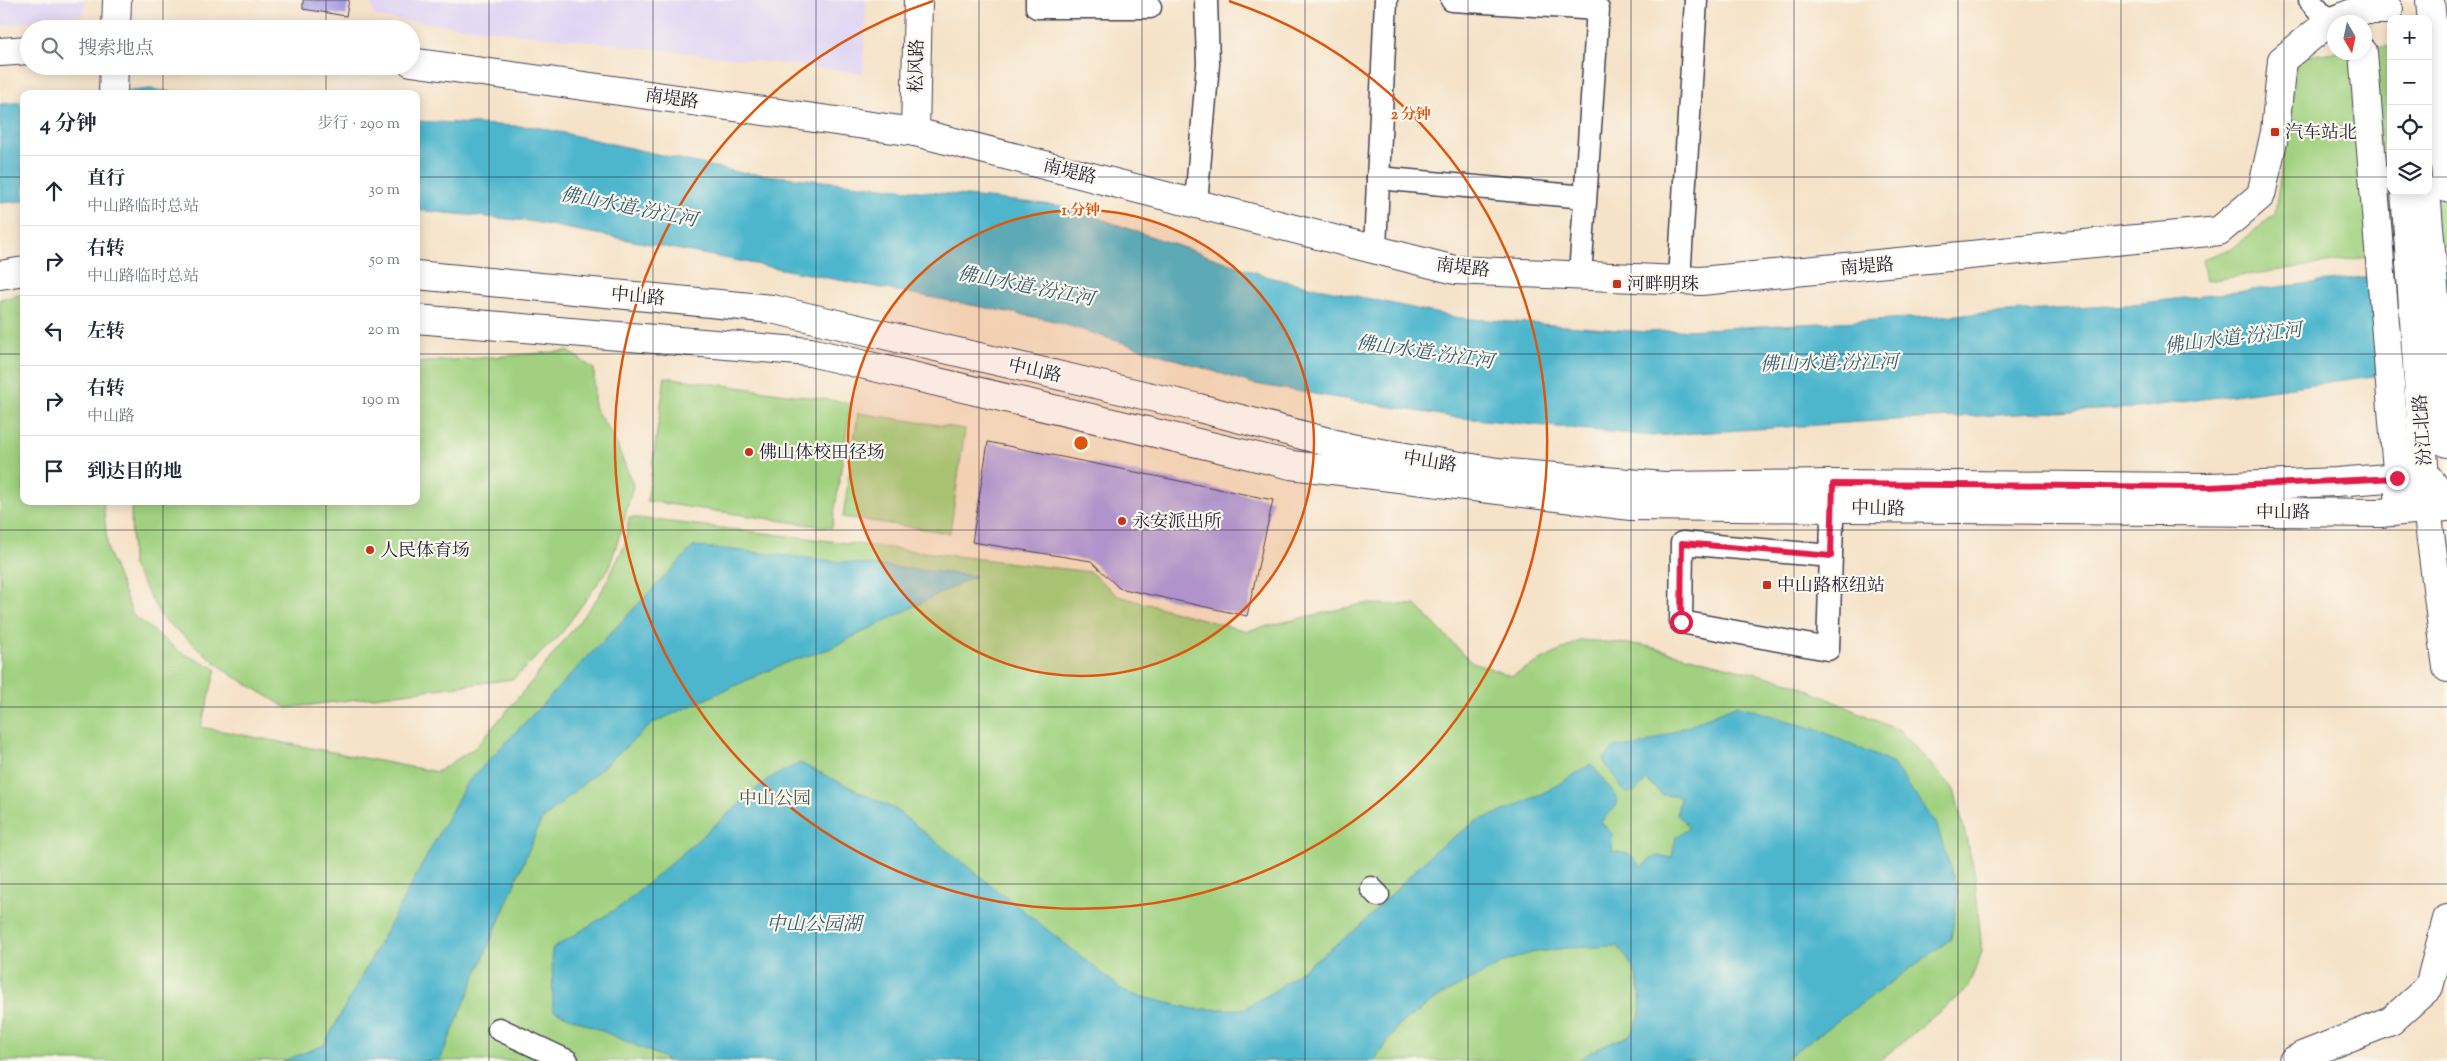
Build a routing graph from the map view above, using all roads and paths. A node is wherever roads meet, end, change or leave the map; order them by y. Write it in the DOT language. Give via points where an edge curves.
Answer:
graph roads {
  1 [pos="117,0"];
  2 [pos="918,0"];
  3 [pos="1037,0"];
  4 [pos="1206,0"];
  5 [pos="1386,0"];
  6 [pos="1452,0"];
  7 [pos="1696,0"];
  8 [pos="2310,0"];
  9 [pos="2430,0"];
  10 [pos="1150,7"];
  11 [pos="2360,11"];
  12 [pos="2398,12"];
  13 [pos="116,20"];
  14 [pos="2327,20"];
  15 [pos="2327,24"];
  16 [pos="20,51"];
  17 [pos="0,52"];
  18 [pos="2363,60"];
  19 [pos="420,63"];
  20 [pos="114,75"];
  21 [pos="114,90"];
  22 [pos="915,132"];
  23 [pos="1378,178"];
  24 [pos="2447,188"];
  25 [pos="2405,195"];
  26 [pos="2426,195"];
  27 [pos="1585,197"];
  28 [pos="1196,203"];
  29 [pos="1375,249"];
  30 [pos="20,272"];
  31 [pos="0,275"];
  32 [pos="420,275"];
  33 [pos="1580,276"];
  34 [pos="1679,280"];
  35 [pos="420,319"];
  36 [pos="2447,443"];
  37 [pos="2426,475"];
  38 [pos="2397,478"];
  39 [pos="1833,496"];
  40 [pos="2440,506"];
  41 [pos="2401,511"];
  42 [pos="1831,556"];
  43 [pos="2447,668"];
  44 [pos="2447,919"];
  45 [pos="498,1029"];
  46 [pos="567,1061"];
  47 [pos="2293,1061"];
  1 -- 13 [label="street"];
  2 -- 22 [label="street, 松风路"];
  3 -- 10 [label="street" via="1037,7"];
  4 -- 28 [label="street" via="1208,64"];
  5 -- 23 [label="street"];
  6 -- 27 [label="street" via="1598,9"];
  7 -- 34 [label="street"];
  8 -- 14 [label="street"];
  9 -- 24 [label="street"];
  11 -- 12 [label="street, 南堤路"];
  15 -- 34 [label="street, 南堤路" via="2282,60 2275,132 2261,195 2219,231 1720,280"];
  16 -- 17 [label="street"];
  18 -- 38 [label="street"];
  19 -- 22 [label="street, 南堤路"];
  20 -- 21 [label="street"];
  22 -- 28 [label="street, 南堤路"];
  23 -- 27 [label="street"];
  23 -- 29 [label="street"];
  25 -- 37 [label="street, 汾江北路"];
  26 -- 36 [label="street, 汾江北路"];
  27 -- 33 [label="street"];
  28 -- 29 [label="street, 南堤路"];
  29 -- 33 [label="street, 南堤路" via="1455,270"];
  30 -- 31 [label="street"];
  32 -- 39 [label="street, 中山路" via="772,309 1199,408 1351,448 1497,472"];
  33 -- 34 [label="street, 南堤路"];
  35 -- 39 [label="street, 中山路" via="810,352 1291,465 1631,506"];
  37 -- 38 [label="street, 中山路"];
  37 -- 40 [label="street, 汾江北路"];
  38 -- 39 [label="street, 中山路" via="2209,487"];
  38 -- 41 [label="street"];
  39 -- 41 [label="street, 中山路" via="2289,513"];
  39 -- 42 [label="street"];
  40 -- 41 [label="street, 中山路"];
  40 -- 43 [label="street, 汾江北路"];
  42 -- 42 [label="street" via="1682,543 1681,622 1828,649"];
  44 -- 47 [label="street" via="2429,987 2391,1021"];
  45 -- 46 [label="street"];
}
